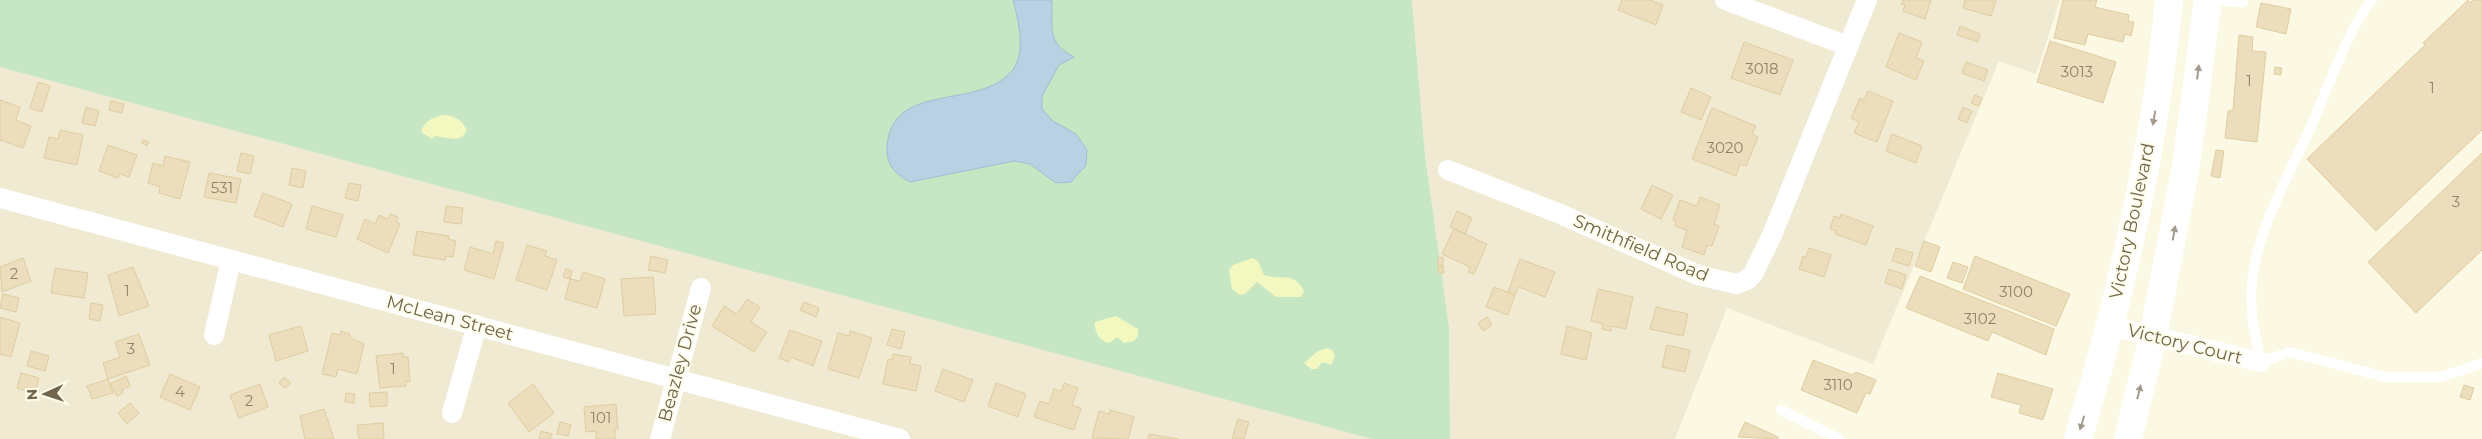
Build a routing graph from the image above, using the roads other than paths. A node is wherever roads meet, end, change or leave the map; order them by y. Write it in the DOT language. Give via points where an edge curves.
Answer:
graph roads {
  1 [pos="1726,0"];
  2 [pos="1867,0"];
  3 [pos="2169,0"];
  4 [pos="2208,0"];
  5 [pos="2213,0"];
  6 [pos="2243,0"];
  7 [pos="2372,0"];
  8 [pos="1848,46"];
  9 [pos="1448,170"];
  10 [pos="0,198"];
  11 [pos="231,260"];
  12 [pos="701,288"];
  13 [pos="477,325"];
  14 [pos="2110,326"];
  15 [pos="214,335"];
  16 [pos="2153,336"];
  17 [pos="2261,362"];
  18 [pos="2482,363"];
  19 [pos="676,379"];
  20 [pos="1781,410"];
  21 [pos="452,413"];
  22 [pos="660,439"];
  23 [pos="900,439"];
  24 [pos="1839,439"];
  25 [pos="2078,439"];
  26 [pos="2128,439"];
  1 -- 8 [label="street"];
  2 -- 8 [label="street, Smithfield Road"];
  3 -- 14 [label="main road, Victory Boulevard, one-way" via="2156,105 2137,212"];
  16 -- 4 [label="main road, one-way" via="2186,166"];
  5 -- 6 [label="lane"];
  7 -- 17 [label="lane" via="2364,9 2264,227 2253,273 2250,310"];
  8 -- 9 [label="street, Smithfield Road" via="1772,235 1753,274 1736,284 1698,275 1558,213"];
  10 -- 11 [label="street, McLean Street"];
  11 -- 13 [label="street, McLean Street"];
  11 -- 15 [label="street"];
  12 -- 19 [label="street, Beazley Drive"];
  13 -- 19 [label="street, McLean Street"];
  13 -- 21 [label="street"];
  14 -- 16 [label="street, Victory Court"];
  14 -- 25 [label="main road, Victory Boulevard, one-way"];
  16 -- 17 [label="street, Victory Court"];
  26 -- 16 [label="main road, one-way"];
  17 -- 18 [label="lane" via="2290,352 2384,377 2441,377"];
  19 -- 22 [label="street, Beazley Drive"];
  19 -- 23 [label="street, McLean Street"];
  20 -- 24 [label="lane"];
}
